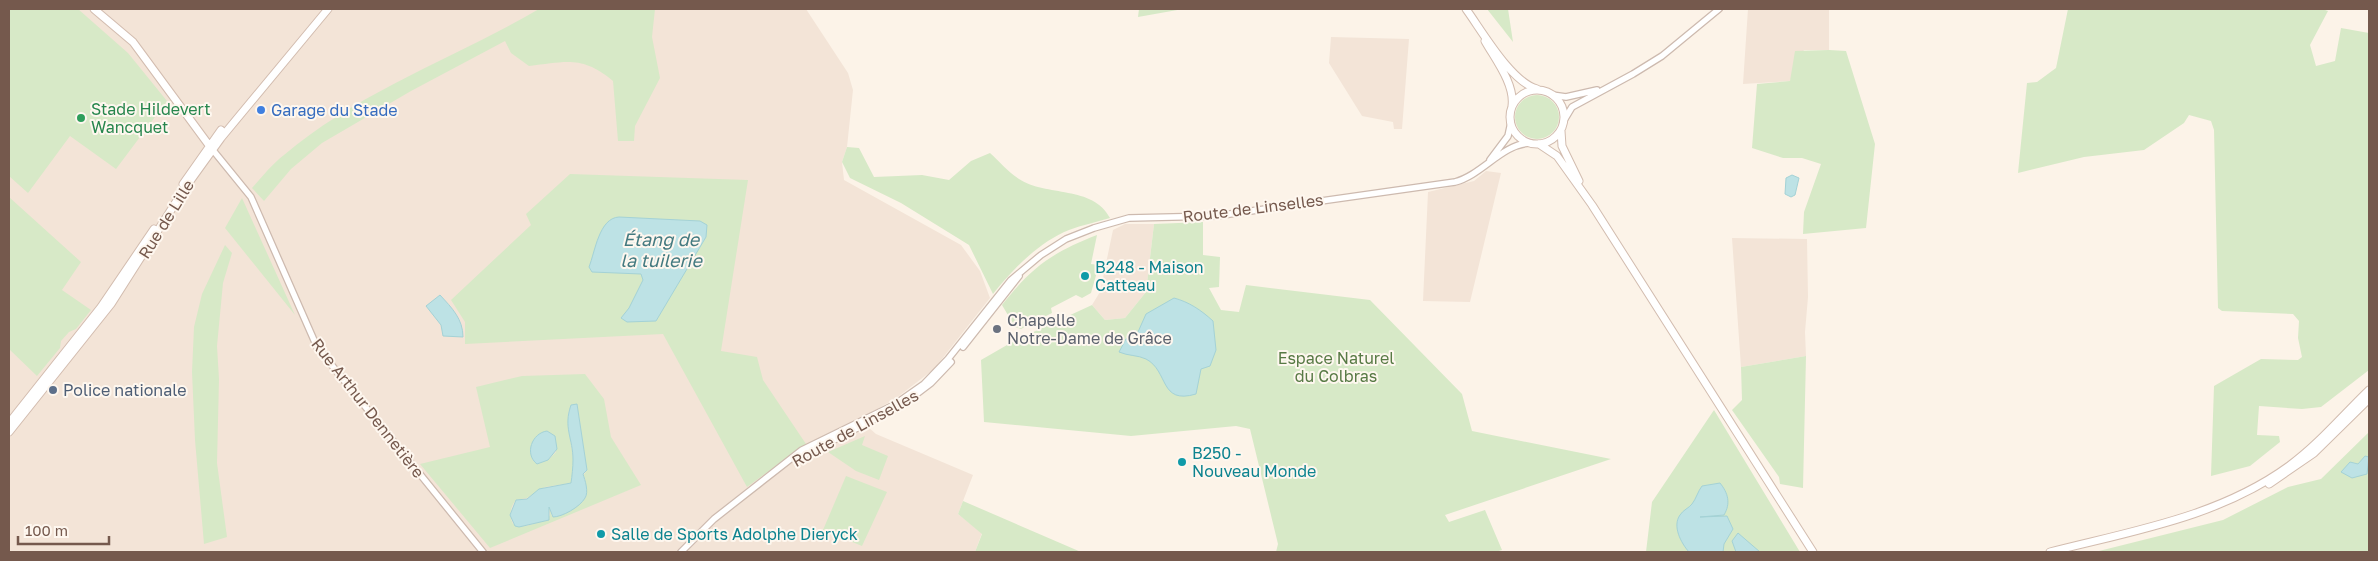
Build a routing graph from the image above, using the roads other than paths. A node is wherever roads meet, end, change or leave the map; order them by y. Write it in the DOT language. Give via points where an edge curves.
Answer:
graph roads {
  1 [pos="94,9"];
  2 [pos="323,9"];
  3 [pos="328,9"];
  4 [pos="1719,9"];
  5 [pos="1467,11"];
  6 [pos="1606,87"];
  7 [pos="1543,91"];
  8 [pos="1552,95"];
  9 [pos="1512,109"];
  10 [pos="1511,122"];
  11 [pos="1563,125"];
  12 [pos="1530,143"];
  13 [pos="1539,144"];
  14 [pos="211,147"];
  15 [pos="1486,166"];
  16 [pos="1592,205"];
  17 [pos="1027,267"];
  18 [pos="2369,390"];
  19 [pos="2369,399"];
  20 [pos="9,423"];
  21 [pos="9,432"];
  22 [pos="777,472"];
  23 [pos="2204,511"];
  24 [pos="1800,534"];
  25 [pos="483,552"];
  26 [pos="681,552"];
  27 [pos="1809,552"];
  28 [pos="1813,552"];
  29 [pos="2050,552"];
  1 -- 14 [label="main road" via="133,42"];
  2 -- 14 [label="main road, Rue de Lille"];
  3 -- 14 [label="main road, Rue de Lille"];
  4 -- 6 [label="street" via="1662,56"];
  5 -- 7 [label="main road" via="1517,78"];
  5 -- 9 [label="main road" via="1508,84"];
  6 -- 8 [label="street" via="1566,97"];
  6 -- 11 [label="street" via="1572,107"];
  7 -- 8 [label="main road"];
  7 -- 9 [label="main road" via="1524,94"];
  8 -- 11 [label="main road" via="1562,108"];
  9 -- 10 [label="main road"];
  10 -- 12 [label="main road" via="1518,136"];
  10 -- 15 [label="street, Route de Linselles" via="1508,136"];
  11 -- 13 [label="main road" via="1553,139"];
  11 -- 16 [label="main road" via="1562,146"];
  12 -- 13 [label="main road"];
  12 -- 15 [label="street, Route de Linselles" via="1516,146"];
  13 -- 16 [label="main road" via="1557,156"];
  14 -- 20 [label="main road, Rue de Lille" via="107,300"];
  14 -- 21 [label="main road, Rue de Lille" via="110,304"];
  14 -- 25 [label="street, Rue Arthur Dennetière" via="251,197 317,347"];
  15 -- 17 [label="street, Route de Linselles" via="1461,180 1436,185 1216,216 1121,220 1066,239"];
  16 -- 24 [label="main road"];
  17 -- 22 [label="street, Route de Linselles" via="1004,287 948,359 924,384 883,411 806,448"];
  17 -- 22 [label="street, Route de Linselles" via="931,384 885,415 817,447"];
  18 -- 23 [label="main road" via="2326,434 2288,466 2235,498"];
  19 -- 23 [label="main road" via="2326,442 2289,472 2236,500"];
  22 -- 26 [label="street, Route de Linselles" via="735,502"];
  23 -- 29 [label="main road"];
  24 -- 27 [label="main road"];
  24 -- 28 [label="main road"];
}
